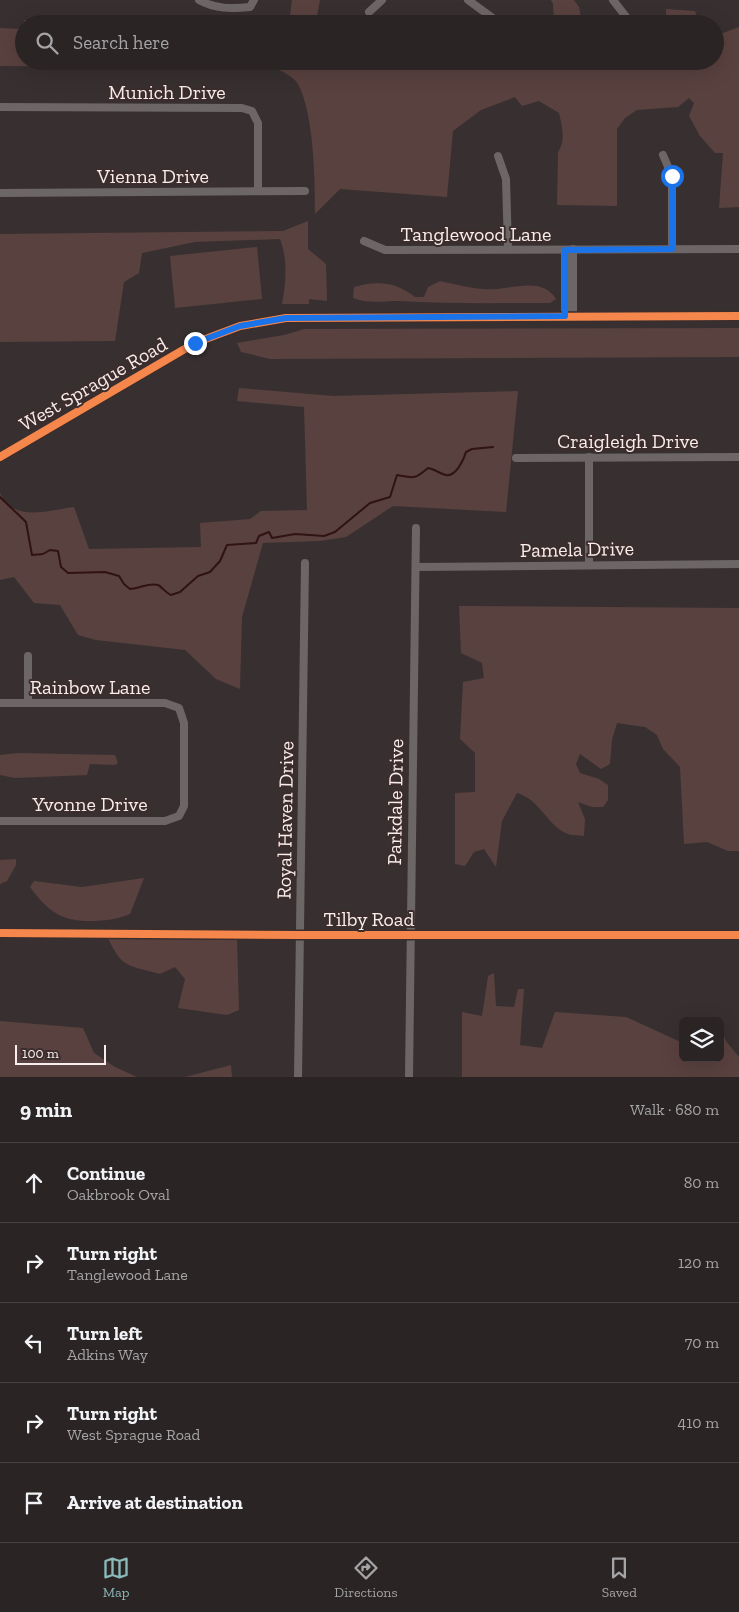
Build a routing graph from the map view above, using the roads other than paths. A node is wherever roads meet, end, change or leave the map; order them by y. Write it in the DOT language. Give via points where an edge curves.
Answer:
graph roads {
  1 [pos="199,0"];
  2 [pos="254,0"];
  3 [pos="382,0"];
  4 [pos="468,0"];
  5 [pos="613,0"];
  6 [pos="369,12"];
  7 [pos="489,15"];
  8 [pos="625,15"];
  9 [pos="0,107"];
  10 [pos="663,155"];
  11 [pos="498,156"];
  12 [pos="258,191"];
  13 [pos="305,191"];
  14 [pos="0,193"];
  15 [pos="364,241"];
  16 [pos="739,248"];
  17 [pos="508,249"];
  18 [pos="672,249"];
  19 [pos="569,250"];
  20 [pos="569,316"];
  21 [pos="739,316"];
  22 [pos="0,457"];
  23 [pos="589,457"];
  24 [pos="739,457"];
  25 [pos="516,458"];
  26 [pos="416,528"];
  27 [pos="305,563"];
  28 [pos="739,564"];
  29 [pos="589,565"];
  30 [pos="416,567"];
  31 [pos="28,656"];
  32 [pos="0,704"];
  33 [pos="28,704"];
  34 [pos="179,816"];
  35 [pos="0,821"];
  36 [pos="0,933"];
  37 [pos="739,934"];
  38 [pos="299,936"];
  39 [pos="409,936"];
  40 [pos="298,1077"];
  41 [pos="409,1077"];
  1 -- 2 [label="street" via="208,5 233,9 250,7"];
  3 -- 6 [label="street"];
  4 -- 7 [label="street"];
  5 -- 8 [label="street"];
  9 -- 12 [label="street, Munich Drive" via="252,110 258,123"];
  10 -- 18 [label="street" via="672,176"];
  11 -- 17 [label="street" via="506,179"];
  12 -- 13 [label="street, Vienna Drive"];
  12 -- 14 [label="street, Vienna Drive"];
  15 -- 17 [label="street, Tanglewood Lane" via="385,250"];
  16 -- 18 [label="street, Tanglewood Lane"];
  17 -- 19 [label="street, Tanglewood Lane"];
  18 -- 19 [label="street, Tanglewood Lane"];
  19 -- 20 [label="street"];
  20 -- 21 [label="street, West Sprague Road"];
  20 -- 22 [label="street, West Sprague Road" via="286,318 240,326 195,343"];
  23 -- 24 [label="street, Craigleigh Drive"];
  23 -- 25 [label="street, Craigleigh Drive"];
  23 -- 29 [label="street"];
  26 -- 30 [label="street, Parkdale Drive"];
  27 -- 38 [label="street, Royal Haven Drive"];
  28 -- 29 [label="street, Pamela Drive"];
  29 -- 30 [label="street, Pamela Drive"];
  30 -- 39 [label="street, Parkdale Drive"];
  31 -- 33 [label="street"];
  32 -- 33 [label="street, Rainbow Lane"];
  33 -- 34 [label="street, Rainbow Lane" via="164,704 179,708 184,722 184,806"];
  34 -- 35 [label="street, Yvonne Drive" via="164,821"];
  36 -- 38 [label="street, Tilby Road"];
  37 -- 39 [label="street, Tilby Road"];
  38 -- 39 [label="street, Tilby Road"];
  38 -- 40 [label="street, Royal Haven Drive"];
  39 -- 41 [label="street, Parkdale Drive"];
}
